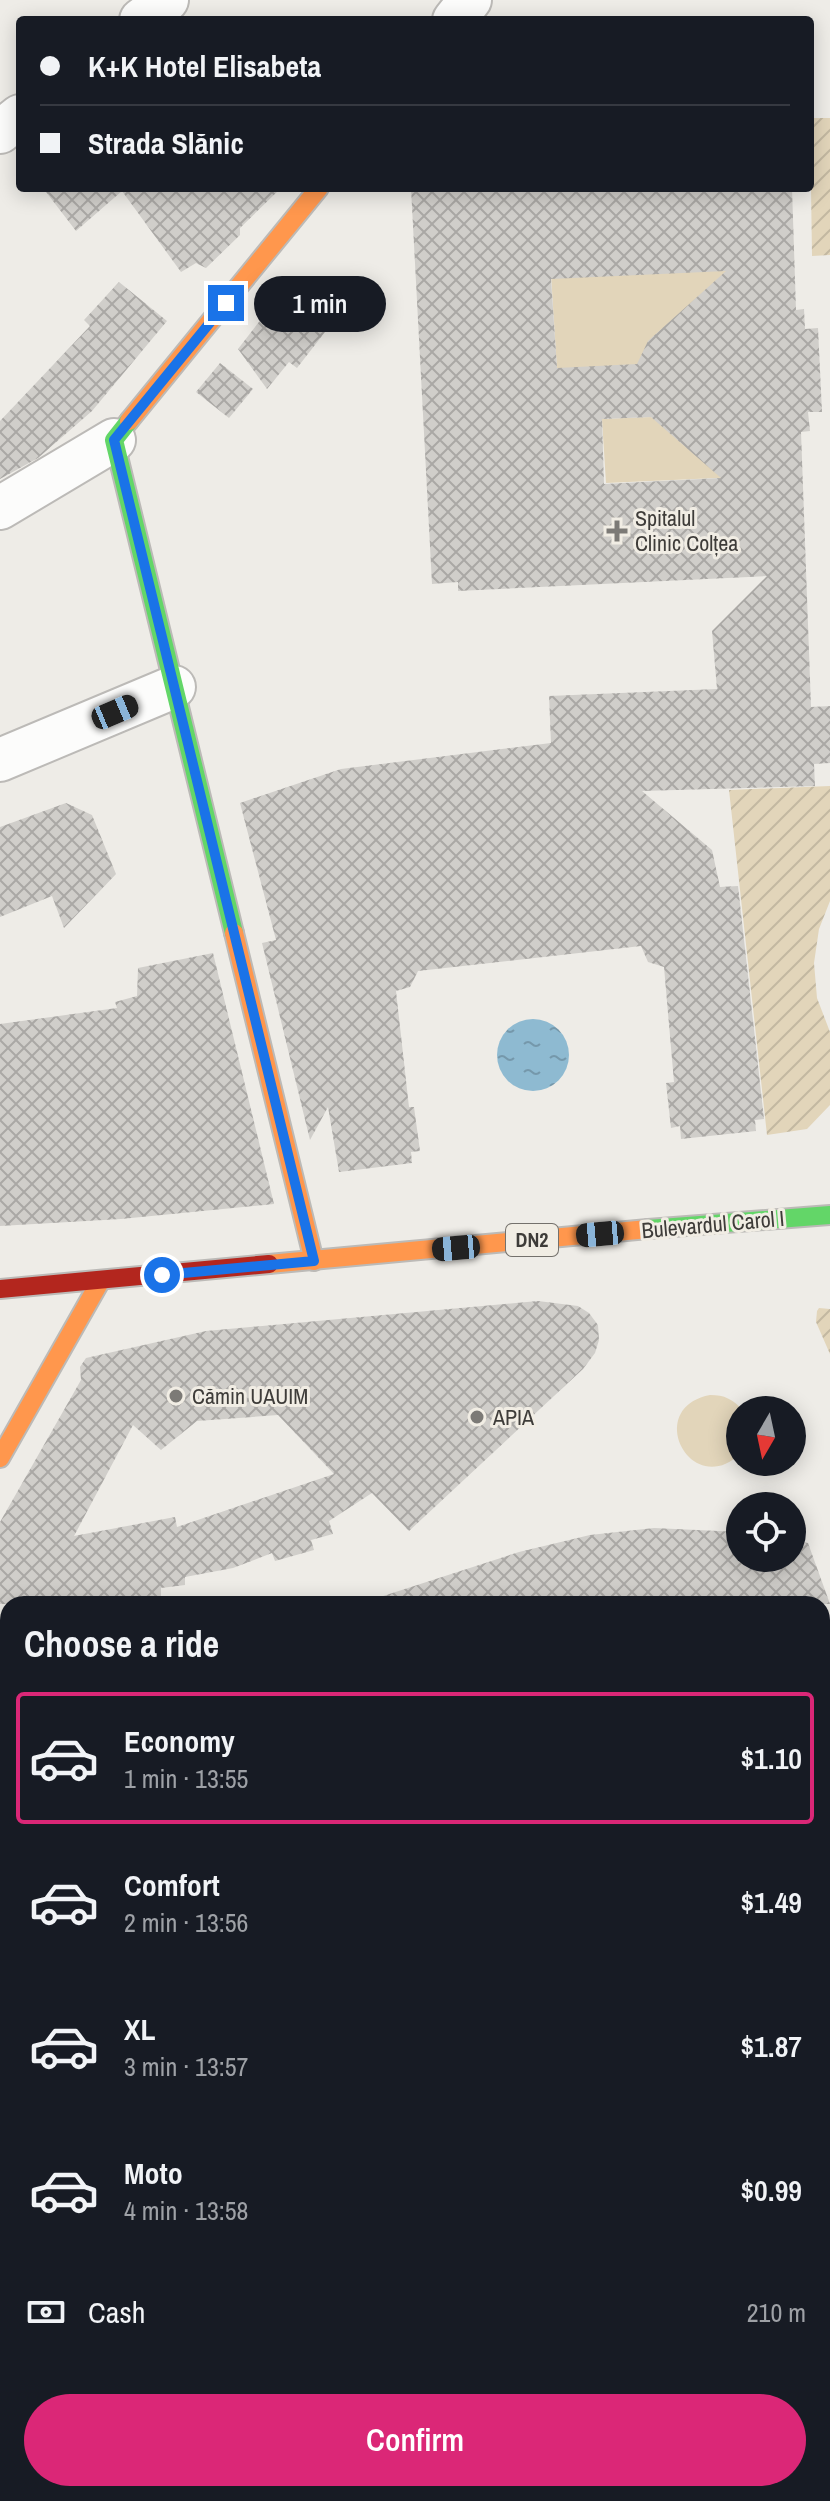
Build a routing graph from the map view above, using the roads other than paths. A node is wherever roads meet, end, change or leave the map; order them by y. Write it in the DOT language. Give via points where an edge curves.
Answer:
graph roads {
  1 [pos="167,0"];
  2 [pos="470,0"];
  3 [pos="146,16"];
  4 [pos="457,16"];
  5 [pos="16,119"];
  6 [pos="0,132"];
  7 [pos="316,192"];
  8 [pos="114,440"];
  9 [pos="0,508"];
  10 [pos="174,687"];
  11 [pos="0,760"];
  12 [pos="830,1206"];
  13 [pos="805,1215"];
  14 [pos="830,1215"];
  15 [pos="314,1261"];
  16 [pos="101,1280"];
  17 [pos="0,1289"];
  18 [pos="0,1458"];
  1 -- 3 [label="street"];
  2 -- 4 [label="street"];
  5 -- 6 [label="street"];
  7 -- 8 [label="street"];
  8 -- 9 [label="street"];
  8 -- 10 [label="street"];
  10 -- 11 [label="street"];
  10 -- 15 [label="street"];
  12 -- 13 [label="street, Bulevardul Carol I / DN2"];
  13 -- 14 [label="street, Bulevardul Carol I / DN2"];
  13 -- 15 [label="street, Bulevardul Carol I / DN2"];
  15 -- 16 [label="street, Bulevardul Carol I / DN2"];
  16 -- 17 [label="street, Bulevardul Carol I / DN2"];
  16 -- 18 [label="street"];
}
